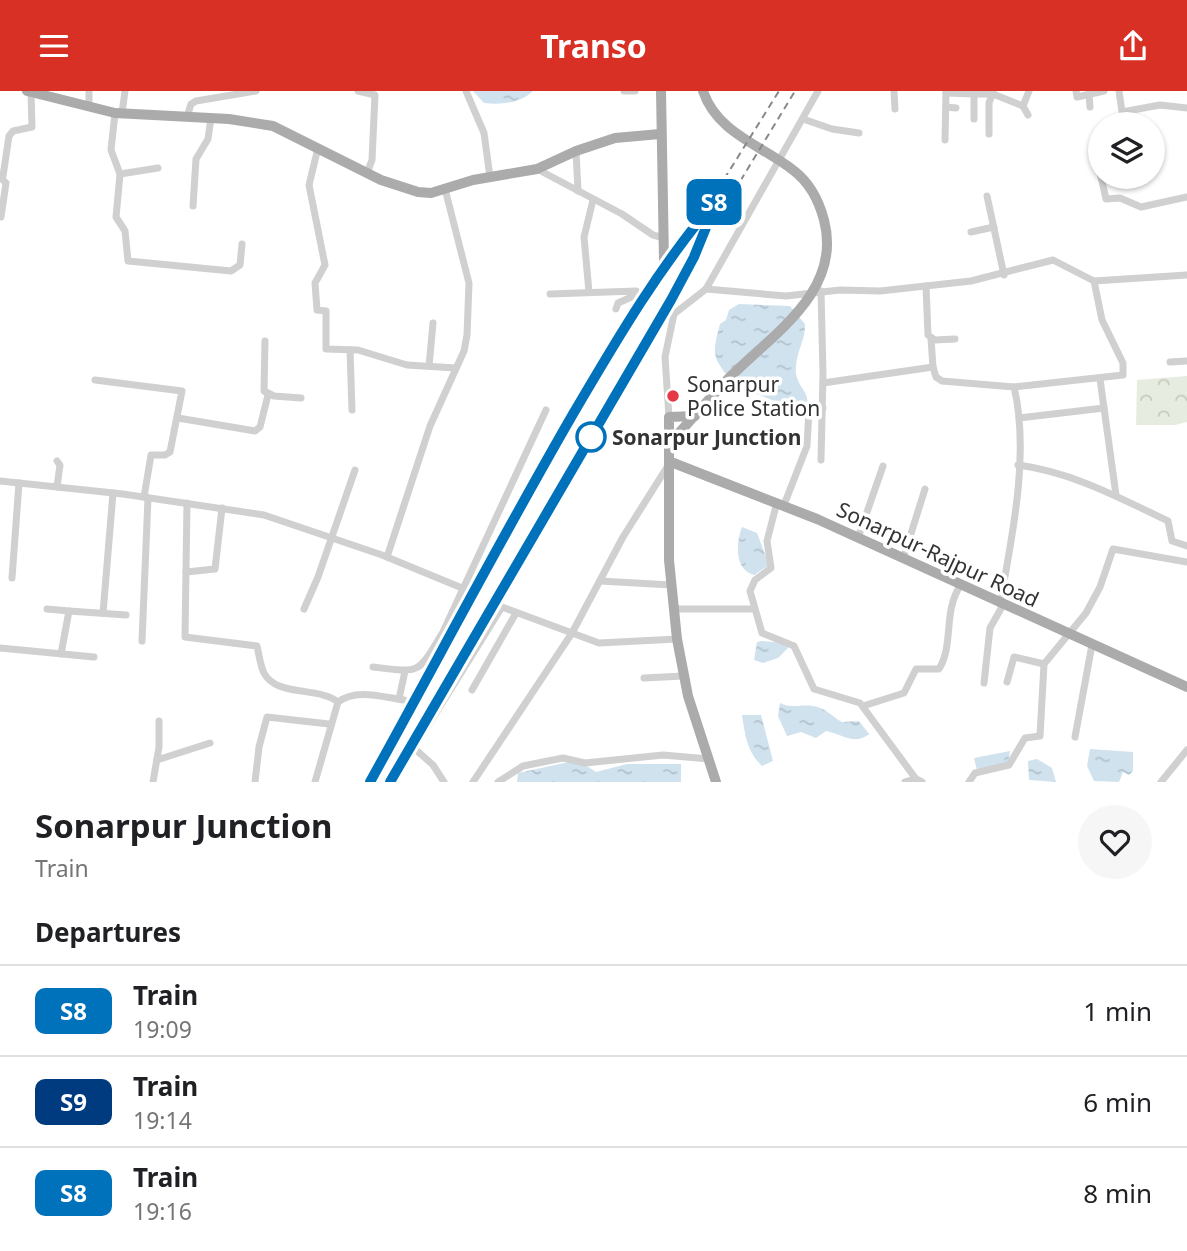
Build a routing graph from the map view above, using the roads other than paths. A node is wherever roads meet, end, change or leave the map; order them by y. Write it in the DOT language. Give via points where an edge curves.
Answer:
graph roads {
  1 [pos="29,91"];
  2 [pos="89,91"];
  3 [pos="124,91"];
  4 [pos="193,91"];
  5 [pos="256,91"];
  6 [pos="358,91"];
  7 [pos="466,91"];
  8 [pos="624,91"];
  9 [pos="635,91"];
  10 [pos="662,91"];
  11 [pos="703,91"];
  12 [pos="818,91"];
  13 [pos="894,91"];
  14 [pos="1029,91"];
  15 [pos="1076,91"];
  16 [pos="1104,91"];
  17 [pos="1119,91"];
  18 [pos="45,92"];
  19 [pos="946,92"];
  20 [pos="993,92"];
  21 [pos="974,94"];
  22 [pos="1089,94"];
  23 [pos="191,104"];
  24 [pos="89,105"];
  25 [pos="1023,106"];
  26 [pos="946,107"];
  27 [pos="1090,107"];
  28 [pos="956,108"];
  29 [pos="1187,108"];
  30 [pos="895,109"];
  31 [pos="119,113"];
  32 [pos="1028,115"];
  33 [pos="187,117"];
  34 [pos="211,118"];
  35 [pos="803,119"];
  36 [pos="974,119"];
  37 [pos="859,133"];
  38 [pos="660,134"];
  39 [pos="989,134"];
  40 [pos="945,140"];
  41 [pos="318,148"];
  42 [pos="576,151"];
  43 [pos="158,168"];
  44 [pos="537,169"];
  45 [pos="367,173"];
  46 [pos="120,174"];
  47 [pos="490,177"];
  48 [pos="445,189"];
  49 [pos="1103,189"];
  50 [pos="578,191"];
  51 [pos="986,196"];
  52 [pos="1187,197"];
  53 [pos="593,201"];
  54 [pos="193,206"];
  55 [pos="1,217"];
  56 [pos="994,227"];
  57 [pos="971,232"];
  58 [pos="664,238"];
  59 [pos="242,244"];
  60 [pos="664,260"];
  61 [pos="1004,275"];
  62 [pos="1187,275"];
  63 [pos="1094,281"];
  64 [pos="926,286"];
  65 [pos="706,289"];
  66 [pos="821,291"];
  67 [pos="589,292"];
  68 [pos="550,293"];
  69 [pos="616,310"];
  70 [pos="433,323"];
  71 [pos="930,339"];
  72 [pos="955,339"];
  73 [pos="265,341"];
  74 [pos="350,350"];
  75 [pos="1187,361"];
  76 [pos="1170,362"];
  77 [pos="429,366"];
  78 [pos="933,367"];
  79 [pos="456,368"];
  80 [pos="1100,379"];
  81 [pos="95,380"];
  82 [pos="823,383"];
  83 [pos="1014,387"];
  84 [pos="268,395"];
  85 [pos="301,398"];
  86 [pos="823,408"];
  87 [pos="1104,408"];
  88 [pos="352,410"];
  89 [pos="546,410"];
  90 [pos="695,416"];
  91 [pos="669,417"];
  92 [pos="178,418"];
  93 [pos="1019,418"];
  94 [pos="670,443"];
  95 [pos="821,460"];
  96 [pos="57,461"];
  97 [pos="671,462"];
  98 [pos="1018,465"];
  99 [pos="883,466"];
  100 [pos="355,470"];
  101 [pos="0,481"];
  102 [pos="19,483"];
  103 [pos="57,487"];
  104 [pos="925,489"];
  105 [pos="113,493"];
  106 [pos="1116,495"];
  107 [pos="146,497"];
  108 [pos="187,503"];
  109 [pos="780,504"];
  110 [pos="222,508"];
  111 [pos="331,537"];
  112 [pos="858,538"];
  113 [pos="1172,541"];
  114 [pos="1187,546"];
  115 [pos="387,557"];
  116 [pos="1169,558"];
  117 [pos="903,559"];
  118 [pos="1187,562"];
  119 [pos="186,572"];
  120 [pos="12,578"];
  121 [pos="600,581"];
  122 [pos="671,585"];
  123 [pos="960,586"];
  124 [pos="462,587"];
  125 [pos="1001,605"];
  126 [pos="304,608"];
  127 [pos="754,609"];
  128 [pos="47,610"];
  129 [pos="674,610"];
  130 [pos="69,611"];
  131 [pos="103,613"];
  132 [pos="516,613"];
  133 [pos="126,615"];
  134 [pos="572,633"];
  135 [pos="1070,635"];
  136 [pos="677,639"];
  137 [pos="142,641"];
  138 [pos="1092,645"];
  139 [pos="0,649"];
  140 [pos="61,654"];
  141 [pos="94,657"];
  142 [pos="1044,664"];
  143 [pos="373,667"];
  144 [pos="405,671"];
  145 [pos="683,676"];
  146 [pos="644,678"];
  147 [pos="1007,682"];
  148 [pos="984,684"];
  149 [pos="1187,687"];
  150 [pos="472,690"];
  151 [pos="338,702"];
  152 [pos="863,706"];
  153 [pos="159,721"];
  154 [pos="329,724"];
  155 [pos="1075,737"];
  156 [pos="210,743"];
  157 [pos="414,748"];
  158 [pos="1187,750"];
  159 [pos="709,759"];
  160 [pos="157,760"];
  161 [pos="919,781"];
  162 [pos="153,782"];
  163 [pos="256,782"];
  164 [pos="315,782"];
  165 [pos="393,782"];
  166 [pos="444,782"];
  167 [pos="473,782"];
  168 [pos="498,782"];
  169 [pos="716,782"];
  170 [pos="905,782"];
  171 [pos="969,782"];
  172 [pos="1161,782"];
  1 -- 18 [label="main road"];
  1 -- 55 [label="street" via="32,127 9,136 0,177 6,183"];
  2 -- 24 [label="street"];
  3 -- 31 [label="street"];
  4 -- 23 [label="street"];
  5 -- 23 [label="street"];
  6 -- 45 [label="street" via="375,95 372,160"];
  7 -- 47 [label="street" via="484,133"];
  8 -- 9 [label="street"];
  10 -- 38 [label="main road"];
  11 -- 90 [label="main road" via="724,124 801,177 815,197 827,230 824,270 812,295"];
  12 -- 35 [label="street"];
  13 -- 30 [label="street"];
  14 -- 25 [label="street"];
  15 -- 22 [label="street" via="1076,97"];
  16 -- 22 [label="street"];
  17 -- 29 [label="street" via="1122,111 1160,105"];
  18 -- 24 [label="main road"];
  19 -- 21 [label="street"];
  19 -- 26 [label="street"];
  20 -- 21 [label="street"];
  20 -- 25 [label="street"];
  20 -- 39 [label="street"];
  21 -- 36 [label="street"];
  22 -- 27 [label="street"];
  23 -- 33 [label="street"];
  24 -- 31 [label="main road"];
  25 -- 32 [label="street"];
  26 -- 28 [label="street"];
  26 -- 40 [label="street"];
  31 -- 33 [label="main road"];
  31 -- 46 [label="street" via="111,150"];
  33 -- 34 [label="main road"];
  34 -- 41 [label="main road" via="273,126"];
  34 -- 54 [label="street" via="208,139 196,159"];
  35 -- 37 [label="street"];
  35 -- 65 [label="street"];
  38 -- 42 [label="main road" via="615,138"];
  38 -- 58 [label="main road"];
  41 -- 45 [label="main road"];
  41 -- 74 [label="street" via="309,185 325,265 315,283 317,310 326,311 326,349"];
  42 -- 44 [label="main road"];
  42 -- 50 [label="street"];
  43 -- 46 [label="street"];
  44 -- 47 [label="main road"];
  44 -- 50 [label="street"];
  45 -- 48 [label="main road" via="418,193"];
  46 -- 59 [label="street" via="116,217 125,231 128,261 231,271 240,265"];
  47 -- 48 [label="main road"];
  48 -- 79 [label="street" via="468,283 467,335"];
  49 -- 52 [label="street" via="1105,199 1120,198 1141,207"];
  50 -- 53 [label="street"];
  51 -- 56 [label="street"];
  53 -- 58 [label="street"];
  53 -- 67 [label="street" via="583,237"];
  56 -- 57 [label="street"];
  56 -- 61 [label="street"];
  58 -- 60 [label="main road"];
  61 -- 63 [label="street" via="1053,260"];
  61 -- 64 [label="street"];
  62 -- 63 [label="street"];
  63 -- 80 [label="street" via="1102,320 1124,372 1121,377"];
  64 -- 66 [label="street"];
  64 -- 71 [label="street"];
  65 -- 66 [label="street" via="786,296"];
  65 -- 91 [label="street" via="677,309 671,324 665,357"];
  66 -- 82 [label="street"];
  67 -- 68 [label="street"];
  67 -- 69 [label="street" via="636,291 618,303"];
  70 -- 77 [label="street"];
  71 -- 72 [label="street"];
  71 -- 78 [label="street"];
  73 -- 84 [label="street" via="263,386"];
  74 -- 77 [label="street"];
  74 -- 88 [label="street"];
  75 -- 76 [label="street"];
  77 -- 79 [label="street"];
  78 -- 82 [label="street"];
  78 -- 83 [label="street" via="942,381"];
  79 -- 115 [label="street" via="430,426"];
  80 -- 83 [label="street"];
  80 -- 87 [label="street"];
  81 -- 92 [label="street" via="182,391"];
  82 -- 86 [label="street"];
  83 -- 93 [label="street"];
  84 -- 85 [label="street"];
  84 -- 92 [label="street" via="255,431"];
  86 -- 95 [label="street"];
  86 -- 109 [label="street" via="809,409 807,446"];
  87 -- 93 [label="street"];
  87 -- 106 [label="street"];
  89 -- 124 [label="street"];
  90 -- 91 [label="main road"];
  90 -- 94 [label="main road"];
  91 -- 94 [label="main road"];
  92 -- 107 [label="street" via="170,452 149,457"];
  93 -- 98 [label="street"];
  94 -- 97 [label="main road"];
  96 -- 103 [label="street"];
  97 -- 109 [label="main road, Sonarpur-Rajpur Road"];
  97 -- 121 [label="street"];
  97 -- 122 [label="main road"];
  98 -- 106 [label="street" via="1046,469"];
  98 -- 125 [label="street"];
  99 -- 112 [label="street"];
  100 -- 111 [label="street"];
  101 -- 102 [label="street"];
  102 -- 103 [label="street"];
  102 -- 120 [label="street"];
  103 -- 105 [label="street"];
  104 -- 117 [label="street"];
  105 -- 107 [label="street"];
  105 -- 131 [label="street"];
  106 -- 113 [label="street" via="1168,521"];
  107 -- 108 [label="street"];
  107 -- 137 [label="street"];
  108 -- 110 [label="street"];
  108 -- 119 [label="street"];
  109 -- 112 [label="main road, Sonarpur-Rajpur Road"];
  109 -- 127 [label="street" via="768,541 771,568 752,586"];
  110 -- 111 [label="street" via="285,520"];
  110 -- 119 [label="street" via="215,569"];
  111 -- 115 [label="street"];
  111 -- 126 [label="street"];
  112 -- 117 [label="main road, Sonarpur-Rajpur Road"];
  113 -- 114 [label="street"];
  113 -- 116 [label="street"];
  115 -- 124 [label="street"];
  116 -- 118 [label="street"];
  116 -- 135 [label="street" via="1113,549 1097,594"];
  117 -- 123 [label="main road, Sonarpur-Rajpur Road"];
  119 -- 151 [label="street" via="186,637 257,646 265,676 280,687 327,694"];
  121 -- 122 [label="street"];
  121 -- 134 [label="street"];
  122 -- 129 [label="main road"];
  123 -- 125 [label="main road, Sonarpur-Rajpur Road"];
  123 -- 152 [label="street" via="948,619 947,645 939,669 916,669 904,693"];
  124 -- 144 [label="street" via="422,666"];
  125 -- 135 [label="main road, Sonarpur-Rajpur Road"];
  125 -- 148 [label="street" via="990,628"];
  127 -- 129 [label="street"];
  127 -- 152 [label="street" via="766,637 785,639 794,646 814,689 854,699"];
  128 -- 130 [label="street"];
  129 -- 136 [label="main road"];
  130 -- 131 [label="street"];
  130 -- 140 [label="street"];
  131 -- 133 [label="street"];
  132 -- 134 [label="street"];
  132 -- 150 [label="street"];
  132 -- 157 [label="street" via="500,606"];
  134 -- 136 [label="street" via="599,643"];
  134 -- 167 [label="street"];
  135 -- 138 [label="main road, Sonarpur-Rajpur Road"];
  135 -- 142 [label="street"];
  136 -- 145 [label="main road"];
  138 -- 149 [label="main road, Sonarpur-Rajpur Road"];
  138 -- 155 [label="street"];
  139 -- 140 [label="street"];
  140 -- 141 [label="street"];
  142 -- 147 [label="street" via="1014,657"];
  142 -- 171 [label="street" via="1040,736 1025,738 1009,765 975,773"];
  143 -- 144 [label="street"];
  144 -- 151 [label="street" via="402,699 359,694"];
  145 -- 146 [label="street"];
  145 -- 159 [label="main road"];
  151 -- 154 [label="street"];
  152 -- 161 [label="street"];
  153 -- 160 [label="street"];
  154 -- 163 [label="street" via="267,717"];
  154 -- 164 [label="street"];
  156 -- 160 [label="street"];
  157 -- 165 [label="street"];
  157 -- 166 [label="street"];
  158 -- 172 [label="street"];
  159 -- 168 [label="street" via="663,755 584,764 563,758 523,766"];
  159 -- 169 [label="main road"];
  160 -- 162 [label="street"];
  161 -- 170 [label="street"];
}
